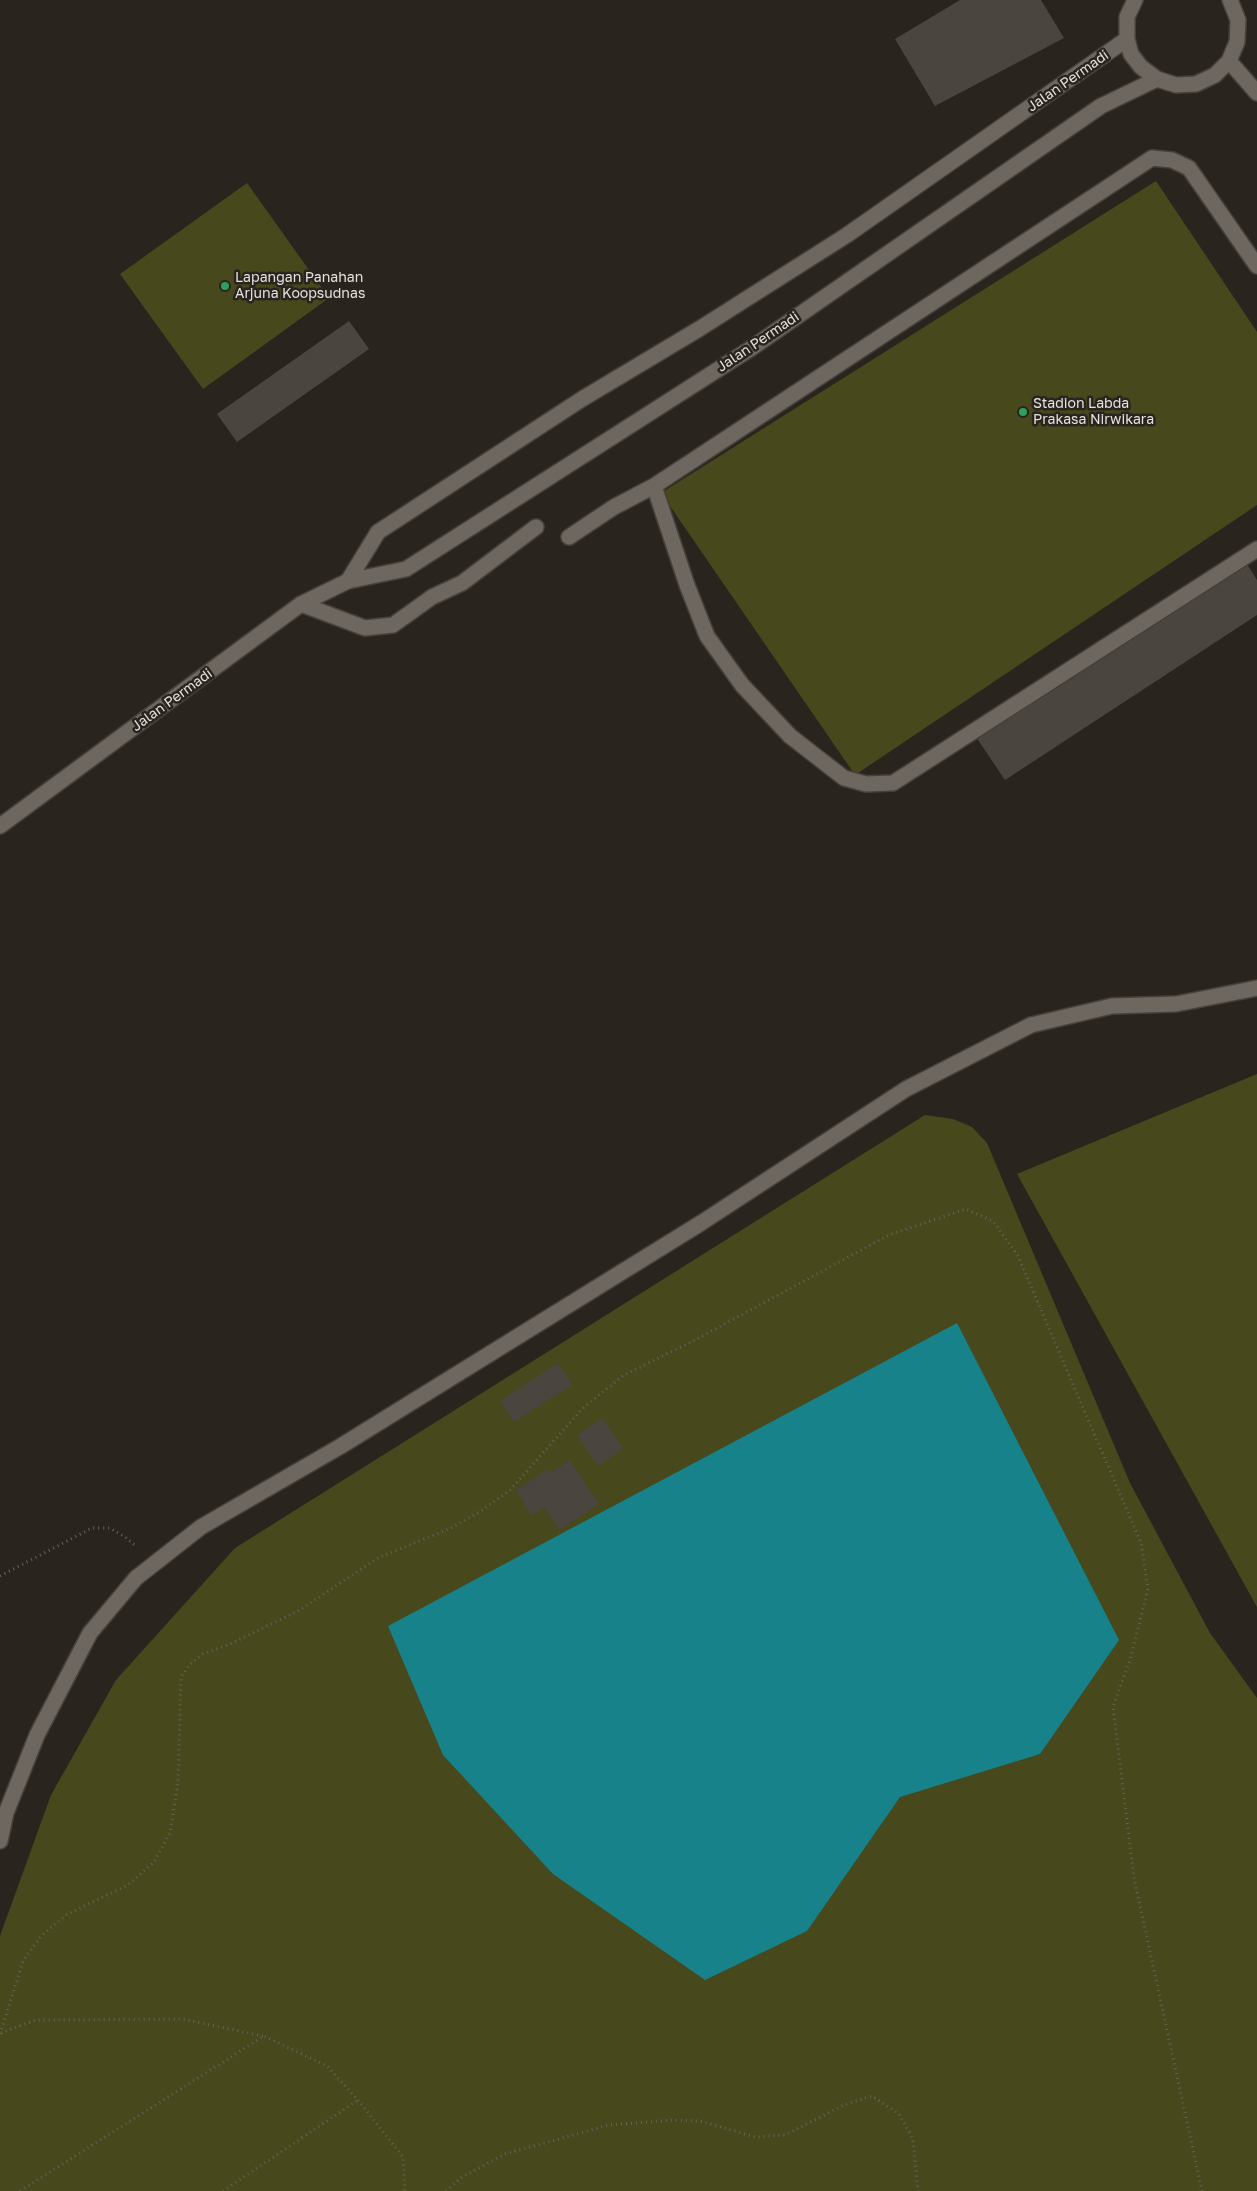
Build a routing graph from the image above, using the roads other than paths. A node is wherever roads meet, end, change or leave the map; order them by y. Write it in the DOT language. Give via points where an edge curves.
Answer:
graph roads {
  1 [pos="1135,0"];
  2 [pos="1230,0"];
  3 [pos="1127,39"];
  4 [pos="1229,61"];
  5 [pos="1157,79"];
  6 [pos="1257,93"];
  7 [pos="1257,266"];
  8 [pos="654,486"];
  9 [pos="536,527"];
  10 [pos="569,537"];
  11 [pos="1257,549"];
  12 [pos="348,581"];
  13 [pos="301,604"];
  14 [pos="0,826"];
  15 [pos="1257,988"];
  16 [pos="0,1841"];
  1 -- 3 [label="street" via="1127,17"];
  2 -- 4 [label="street" via="1238,20 1237,42"];
  3 -- 5 [label="street" via="1131,54"];
  3 -- 12 [label="street, Jalan Permadi" via="847,235 582,399 378,532"];
  4 -- 5 [label="street" via="1215,75 1196,84 1176,85"];
  4 -- 6 [label="street"];
  5 -- 12 [label="street, Jalan Permadi" via="1101,106 750,349 406,569"];
  7 -- 8 [label="street" via="1189,168 1172,160 1152,158"];
  8 -- 10 [label="street" via="614,507"];
  8 -- 11 [label="street" via="706,636 742,685 790,736 844,778 866,784 893,783"];
  9 -- 13 [label="street" via="462,583 432,597 393,625 366,628"];
  12 -- 13 [label="street, Jalan Permadi"];
  13 -- 14 [label="street, Jalan Permadi"];
  15 -- 16 [label="street" via="1176,1004 1112,1006 1031,1025 906,1089 693,1228 341,1446 201,1527 136,1578 90,1633 38,1735 6,1813"];
}
